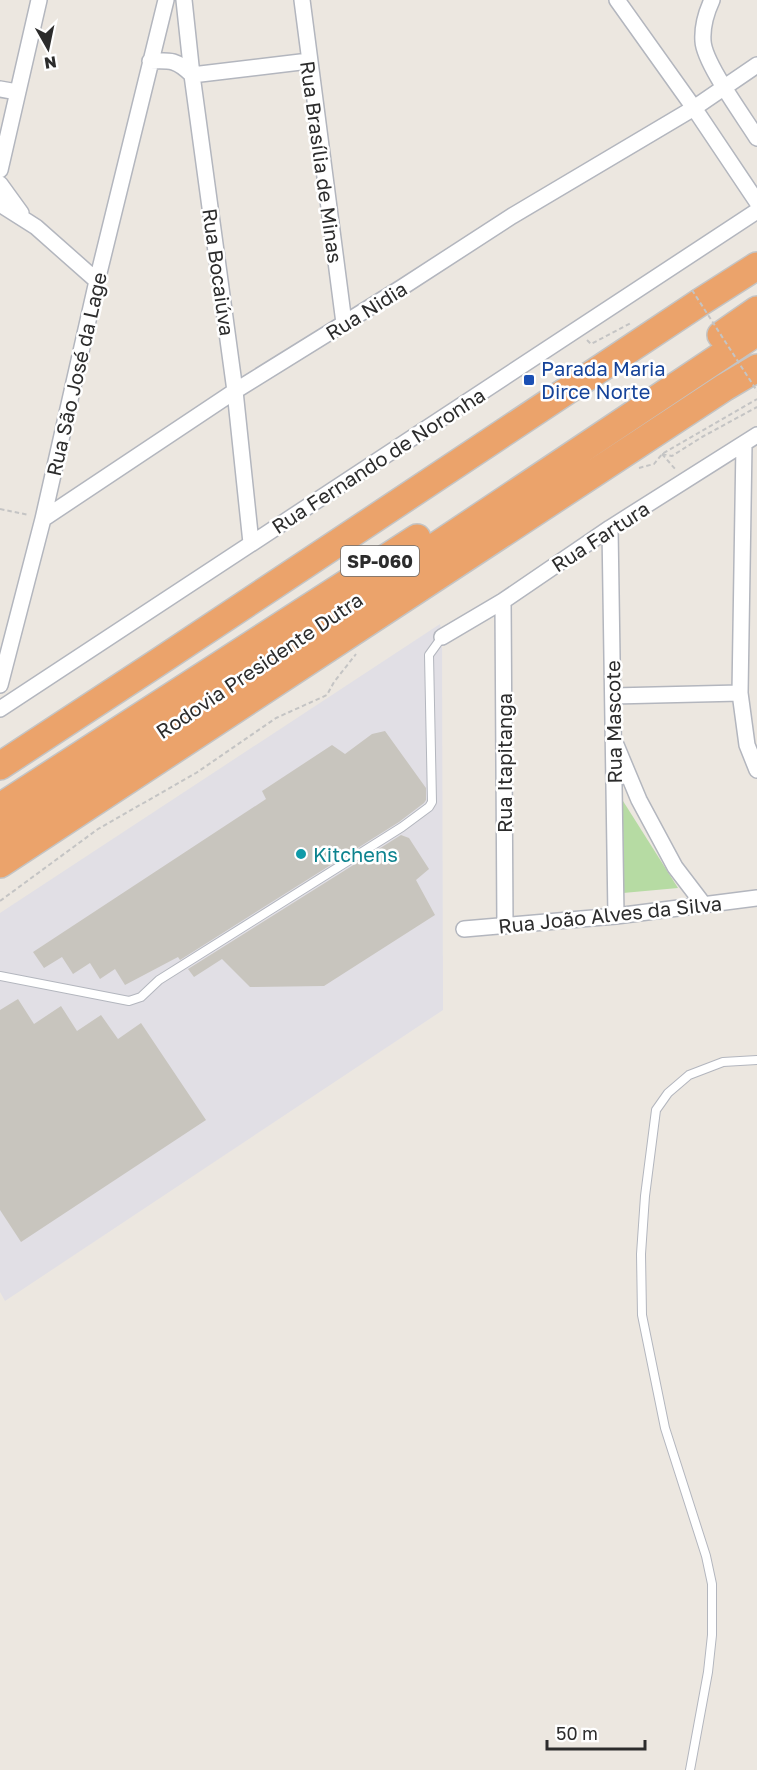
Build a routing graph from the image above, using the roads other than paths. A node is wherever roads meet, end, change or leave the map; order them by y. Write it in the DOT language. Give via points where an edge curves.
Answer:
graph roads {
  1 [pos="39,0"];
  2 [pos="166,0"];
  3 [pos="184,0"];
  4 [pos="302,0"];
  5 [pos="617,0"];
  6 [pos="712,0"];
  7 [pos="150,61"];
  8 [pos="309,61"];
  9 [pos="757,65"];
  10 [pos="192,75"];
  11 [pos="725,87"];
  12 [pos="0,88"];
  13 [pos="17,92"];
  14 [pos="694,108"];
  15 [pos="757,138"];
  16 [pos="0,170"];
  17 [pos="0,184"];
  18 [pos="757,202"];
  19 [pos="0,204"];
  20 [pos="757,211"];
  21 [pos="24,218"];
  22 [pos="757,266"];
  23 [pos="97,281"];
  24 [pos="757,310"];
  25 [pos="344,324"];
  26 [pos="757,332"];
  27 [pos="757,368"];
  28 [pos="757,385"];
  29 [pos="235,391"];
  30 [pos="691,410"];
  31 [pos="751,439"];
  32 [pos="43,519"];
  33 [pos="610,528"];
  34 [pos="251,543"];
  35 [pos="503,601"];
  36 [pos="442,637"];
  37 [pos="749,650"];
  38 [pos="0,685"];
  39 [pos="740,693"];
  40 [pos="613,696"];
  41 [pos="0,709"];
  42 [pos="613,737"];
  43 [pos="0,765"];
  44 [pos="757,770"];
  45 [pos="0,807"];
  46 [pos="0,837"];
  47 [pos="0,864"];
  48 [pos="757,898"];
  49 [pos="704,905"];
  50 [pos="616,916"];
  51 [pos="505,926"];
  52 [pos="464,928"];
  53 [pos="0,976"];
  54 [pos="757,1060"];
  55 [pos="690,1770"];
  1 -- 13 [label="street"];
  2 -- 7 [label="street, Rua São José da Lage"];
  3 -- 10 [label="street, Rua Bocaiúva"];
  4 -- 8 [label="street, Rua Brasília de Minas"];
  5 -- 14 [label="street"];
  6 -- 11 [label="street" via="703,26 703,43 707,59"];
  7 -- 10 [label="street" via="182,64"];
  7 -- 23 [label="street, Rua São José da Lage"];
  8 -- 10 [label="street"];
  8 -- 25 [label="street, Rua Brasília de Minas"];
  9 -- 11 [label="street, Rua Nidia"];
  10 -- 29 [label="street, Rua Bocaiúva"];
  11 -- 14 [label="street, Rua Nidia"];
  11 -- 15 [label="street"];
  12 -- 13 [label="street"];
  13 -- 16 [label="street"];
  14 -- 18 [label="street"];
  14 -- 25 [label="street, Rua Nidia" via="512,216"];
  17 -- 21 [label="street"];
  19 -- 21 [label="street"];
  20 -- 34 [label="street, Rua Fernando de Noronha"];
  21 -- 23 [label="street"];
  22 -- 43 [label="highway, SP-060" via="697,295 544,385 417,491"];
  23 -- 32 [label="street, Rua São José da Lage"];
  24 -- 45 [label="highway, Rodovia Presidente Dutra / SP-060" via="551,451"];
  25 -- 29 [label="street, Rua Nidia"];
  26 -- 46 [label="highway, Rodovia Presidente Dutra / SP-060"];
  27 -- 30 [label="highway"];
  28 -- 30 [label="highway"];
  29 -- 32 [label="street, Rua Nidia"];
  29 -- 34 [label="street, Rua Bocaiúva"];
  30 -- 47 [label="highway"];
  31 -- 33 [label="street, Rua Fartura"];
  31 -- 37 [label="street"];
  32 -- 38 [label="street, Rua São José da Lage"];
  33 -- 35 [label="street, Rua Fartura"];
  33 -- 40 [label="street, Rua Mascote"];
  34 -- 41 [label="street, Rua Fernando de Noronha"];
  35 -- 36 [label="street, Rua Fartura"];
  35 -- 51 [label="street, Rua Itapitanga"];
  36 -- 53 [label="lane" via="429,656 432,802 424,811 159,981 141,997 129,1001"];
  37 -- 39 [label="street"];
  39 -- 40 [label="street"];
  39 -- 44 [label="street" via="747,745"];
  40 -- 42 [label="street, Rua Mascote"];
  42 -- 49 [label="street" via="639,800 675,867"];
  42 -- 50 [label="street, Rua Mascote"];
  48 -- 49 [label="street, Rua João Alves da Silva"];
  49 -- 50 [label="street, Rua João Alves da Silva"];
  50 -- 51 [label="street, Rua João Alves da Silva"];
  51 -- 52 [label="street, Rua João Alves da Silva"];
  54 -- 55 [label="lane" via="723,1062 689,1075 668,1093 656,1110 645,1196 642,1315 665,1428 712,1584 708,1672"];
}
